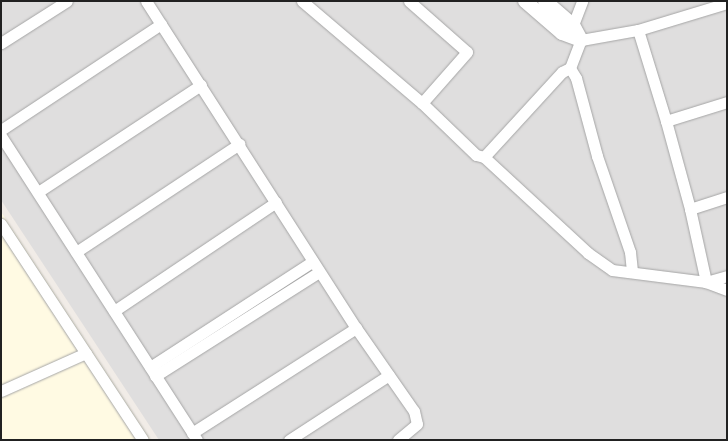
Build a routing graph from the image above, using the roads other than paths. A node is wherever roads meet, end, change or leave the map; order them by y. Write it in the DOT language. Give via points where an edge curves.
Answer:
graph roads {
  1 [pos="67,1"];
  2 [pos="146,1"];
  3 [pos="302,1"];
  4 [pos="409,1"];
  5 [pos="525,1"];
  6 [pos="545,1"];
  7 [pos="582,1"];
  8 [pos="727,3"];
  9 [pos="711,4"];
  10 [pos="161,24"];
  11 [pos="573,25"];
  12 [pos="638,30"];
  13 [pos="581,40"];
  14 [pos="1,43"];
  15 [pos="570,68"];
  16 [pos="201,85"];
  17 [pos="727,102"];
  18 [pos="422,103"];
  19 [pos="666,121"];
  20 [pos="1,130"];
  21 [pos="1,136"];
  22 [pos="239,144"];
  23 [pos="484,157"];
  24 [pos="38,192"];
  25 [pos="727,197"];
  26 [pos="276,202"];
  27 [pos="690,209"];
  28 [pos="1,224"];
  29 [pos="76,252"];
  30 [pos="313,261"];
  31 [pos="632,271"];
  32 [pos="319,272"];
  33 [pos="727,276"];
  34 [pos="706,282"];
  35 [pos="727,290"];
  36 [pos="114,311"];
  37 [pos="356,328"];
  38 [pos="86,353"];
  39 [pos="153,371"];
  40 [pos="389,376"];
  41 [pos="1,391"];
  42 [pos="194,437"];
  43 [pos="143,440"];
  44 [pos="289,440"];
  45 [pos="398,440"];
  1 -- 14 [label="street"];
  2 -- 10 [label="street"];
  3 -- 18 [label="street"];
  4 -- 18 [label="street" via="467,52"];
  5 -- 13 [label="street" via="562,33"];
  6 -- 11 [label="street"];
  7 -- 11 [label="street"];
  8 -- 9 [label="street"];
  9 -- 12 [label="street"];
  10 -- 16 [label="street"];
  10 -- 20 [label="street"];
  11 -- 13 [label="street"];
  12 -- 13 [label="street"];
  12 -- 19 [label="street"];
  13 -- 15 [label="street"];
  15 -- 23 [label="street" via="562,72"];
  15 -- 31 [label="street" via="576,78 597,156 630,252"];
  16 -- 22 [label="street"];
  16 -- 24 [label="street"];
  17 -- 19 [label="street"];
  18 -- 23 [label="street" via="476,155"];
  19 -- 27 [label="street"];
  21 -- 24 [label="street"];
  22 -- 26 [label="street"];
  22 -- 29 [label="street"];
  23 -- 31 [label="street" via="588,253 612,270"];
  24 -- 29 [label="street"];
  25 -- 27 [label="street"];
  26 -- 30 [label="street"];
  26 -- 36 [label="street"];
  27 -- 34 [label="street"];
  28 -- 38 [label="street"];
  29 -- 36 [label="street"];
  30 -- 32 [label="street"];
  30 -- 39 [label="street"];
  31 -- 34 [label="street"];
  32 -- 37 [label="street"];
  32 -- 39 [label="street"];
  33 -- 34 [label="street"];
  34 -- 35 [label="street"];
  36 -- 39 [label="street"];
  37 -- 40 [label="street"];
  37 -- 42 [label="street"];
  38 -- 41 [label="street"];
  38 -- 43 [label="street"];
  39 -- 42 [label="street"];
  40 -- 44 [label="street"];
  40 -- 45 [label="street" via="418,418 414,428"];
}
